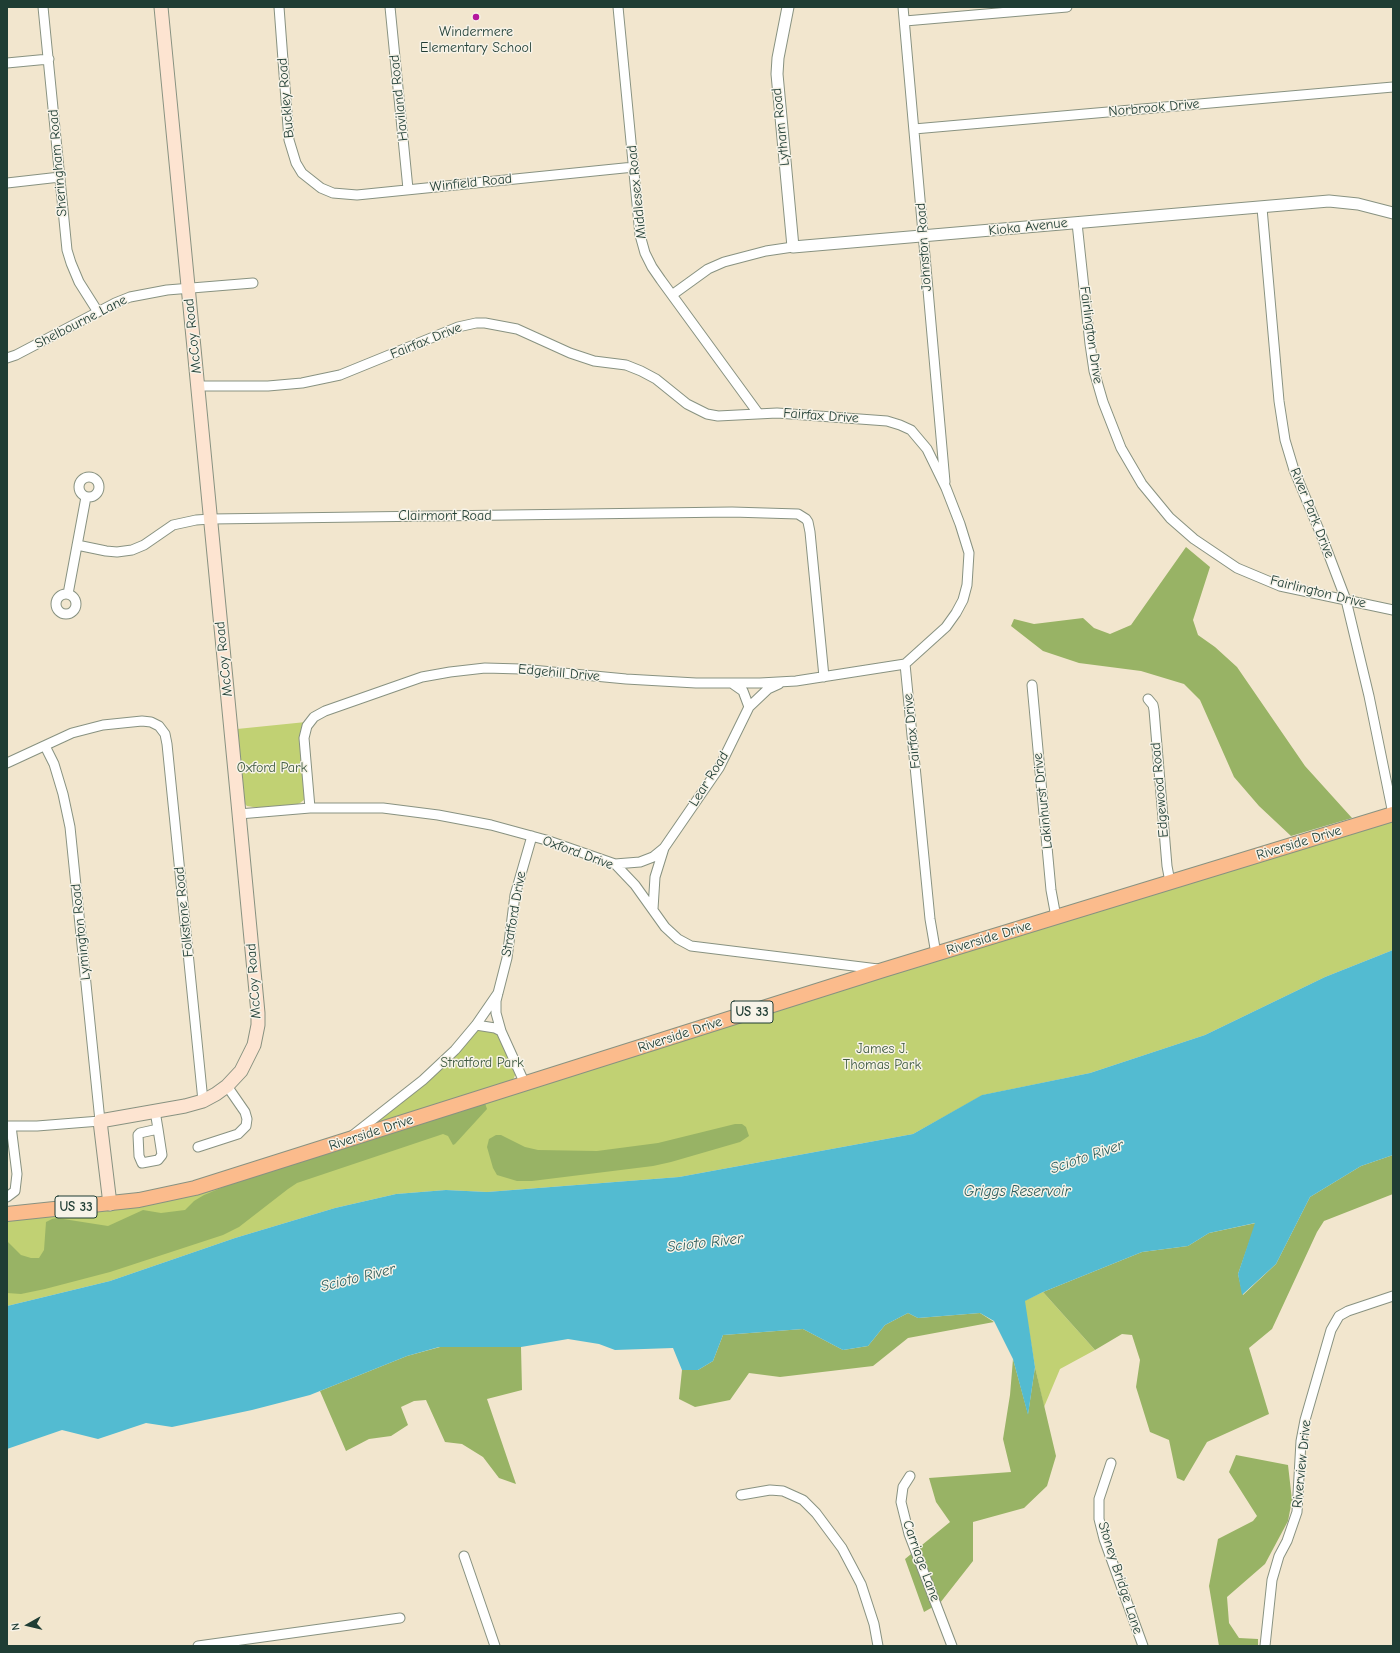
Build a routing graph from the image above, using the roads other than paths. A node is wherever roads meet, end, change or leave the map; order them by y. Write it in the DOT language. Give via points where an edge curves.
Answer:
graph roads {
  1 [pos="43,7"];
  2 [pos="160,7"];
  3 [pos="279,7"];
  4 [pos="390,7"];
  5 [pos="618,7"];
  6 [pos="788,7"];
  7 [pos="903,7"];
  8 [pos="1067,7"];
  9 [pos="905,21"];
  10 [pos="49,59"];
  11 [pos="7,63"];
  12 [pos="1393,87"];
  13 [pos="914,129"];
  14 [pos="634,167"];
  15 [pos="60,177"];
  16 [pos="312,182"];
  17 [pos="7,183"];
  18 [pos="408,189"];
  19 [pos="1262,208"];
  20 [pos="1393,213"];
  21 [pos="1077,223"];
  22 [pos="924,237"];
  23 [pos="793,247"];
  24 [pos="253,283"];
  25 [pos="188,289"];
  26 [pos="672,295"];
  27 [pos="98,312"];
  28 [pos="7,358"];
  29 [pos="198,386"];
  30 [pos="758,413"];
  31 [pos="946,488"];
  32 [pos="86,497"];
  33 [pos="211,519"];
  34 [pos="77,545"];
  35 [pos="68,594"];
  36 [pos="1346,600"];
  37 [pos="1393,610"];
  38 [pos="905,664"];
  39 [pos="824,677"];
  40 [pos="783,682"];
  41 [pos="731,683"];
  42 [pos="1032,685"];
  43 [pos="1148,699"];
  44 [pos="749,707"];
  45 [pos="46,746"];
  46 [pos="7,763"];
  47 [pos="310,808"];
  48 [pos="239,814"];
  49 [pos="1393,814"];
  50 [pos="532,836"];
  51 [pos="664,848"];
  52 [pos="615,864"];
  53 [pos="1170,882"];
  54 [pos="653,910"];
  55 [pos="1056,917"];
  56 [pos="936,954"];
  57 [pos="883,970"];
  58 [pos="498,993"];
  59 [pos="476,1026"];
  60 [pos="501,1031"];
  61 [pos="525,1084"];
  62 [pos="227,1086"];
  63 [pos="203,1101"];
  64 [pos="155,1111"];
  65 [pos="100,1121"];
  66 [pos="9,1126"];
  67 [pos="158,1129"];
  68 [pos="345,1141"];
  69 [pos="198,1147"];
  70 [pos="7,1197"];
  71 [pos="110,1204"];
  72 [pos="7,1214"];
  73 [pos="1393,1296"];
  74 [pos="1111,1463"];
  75 [pos="910,1476"];
  76 [pos="741,1495"];
  77 [pos="464,1556"];
  78 [pos="400,1618"];
  79 [pos="198,1646"];
  80 [pos="496,1646"];
  81 [pos="878,1646"];
  82 [pos="952,1646"];
  83 [pos="1143,1646"];
  84 [pos="1265,1646"];
  1 -- 10 [label="street, Sheringham Road"];
  2 -- 25 [label="main road, McCoy Road"];
  3 -- 16 [label="street, Buckley Road" via="289,140 296,163"];
  4 -- 18 [label="street, Haviland Road"];
  5 -- 14 [label="street, Middlesex Road"];
  6 -- 23 [label="street, Lytham Road" via="777,74"];
  7 -- 9 [label="street, Johnston Road"];
  8 -- 9 [label="street"];
  9 -- 13 [label="street, Johnston Road"];
  10 -- 11 [label="street"];
  10 -- 15 [label="street, Sheringham Road"];
  12 -- 13 [label="street, Norbrook Drive"];
  13 -- 22 [label="street, Johnston Road"];
  14 -- 18 [label="street, Winfield Road"];
  14 -- 26 [label="street, Middlesex Road" via="640,235 645,253"];
  15 -- 17 [label="street"];
  15 -- 27 [label="street, Sheringham Road" via="69,257 79,282"];
  16 -- 18 [label="street, Winfield Road" via="333,193 345,195"];
  19 -- 20 [label="street, Kioka Avenue" via="1338,201"];
  19 -- 21 [label="street, Kioka Avenue"];
  19 -- 36 [label="street, River Park Drive" via="1279,401 1285,440 1294,470"];
  21 -- 22 [label="street, Kioka Avenue"];
  21 -- 36 [label="street, Fairlington Drive" via="1094,371 1121,448 1142,484 1170,518 1194,539 1237,568 1280,586"];
  22 -- 23 [label="street, Kioka Avenue"];
  22 -- 31 [label="street, Johnston Road"];
  23 -- 26 [label="street, Kioka Avenue" via="766,250 724,262 708,269"];
  24 -- 25 [label="street, Shelbourne Lane"];
  25 -- 27 [label="street, Shelbourne Lane" via="138,295"];
  25 -- 29 [label="main road, McCoy Road"];
  26 -- 30 [label="street, Middlesex Road"];
  27 -- 28 [label="street, Shelbourne Lane"];
  29 -- 30 [label="street, Fairfax Drive" via="268,386 302,383 340,375 459,326 485,323 517,329 594,361 626,365 641,371 656,379 687,404 707,414 718,416"];
  29 -- 33 [label="main road, McCoy Road"];
  30 -- 31 [label="street, Fairfax Drive" via="900,424 911,430 924,445"];
  31 -- 38 [label="street, Fairfax Drive" via="969,553 967,585 963,600 946,627"];
  32 -- 34 [label="street"];
  33 -- 34 [label="street, Clairmont Road" via="173,525 132,550 117,552"];
  33 -- 39 [label="street, Clairmont Road" via="732,512 798,514 806,518 810,532"];
  33 -- 48 [label="main road, McCoy Road"];
  34 -- 35 [label="street"];
  36 -- 37 [label="street, Fairlington Drive"];
  36 -- 49 [label="street, River Park Drive"];
  38 -- 39 [label="street, Edgehill Drive"];
  38 -- 56 [label="street, Fairfax Drive" via="930,919"];
  39 -- 40 [label="street, Edgehill Drive"];
  40 -- 41 [label="street, Edgehill Drive"];
  40 -- 44 [label="street, Lear Road" via="768,689"];
  41 -- 44 [label="street" via="743,691"];
  41 -- 47 [label="street, Edgehill Drive" via="626,679 485,668 422,677 314,716 307,726 304,738"];
  42 -- 55 [label="street, Lakinhurst Drive" via="1051,890"];
  43 -- 53 [label="street, Edgewood Road" via="1154,710"];
  44 -- 51 [label="street, Lear Road" via="719,768"];
  45 -- 46 [label="street"];
  45 -- 63 [label="street, Folkstone Road" via="72,733 103,725 142,721 159,726 165,734"];
  45 -- 65 [label="street, Lymington Road" via="59,779 70,827"];
  47 -- 48 [label="street, Oxford Drive"];
  47 -- 50 [label="street, Oxford Drive" via="384,808 491,825"];
  48 -- 62 [label="main road, McCoy Road" via="258,1025 251,1053 241,1071"];
  49 -- 53 [label="main road, Riverside Drive / US 33"];
  50 -- 52 [label="street, Oxford Drive"];
  50 -- 58 [label="street, Stratford Drive" via="515,895 507,958"];
  51 -- 52 [label="street, Lear Road" via="653,857 640,862"];
  51 -- 54 [label="street, Lear Road" via="654,877"];
  52 -- 54 [label="street, Oxford Drive" via="635,885"];
  53 -- 55 [label="main road, Riverside Drive / US 33"];
  54 -- 57 [label="street, Oxford Drive" via="678,939 691,946"];
  55 -- 56 [label="main road, Riverside Drive / US 33"];
  56 -- 57 [label="main road, Riverside Drive / US 33"];
  57 -- 61 [label="main road, Riverside Drive / US 33"];
  58 -- 59 [label="street, Stratford Drive"];
  58 -- 60 [label="street, Stratford Drive" via="496,1013"];
  59 -- 60 [label="street"];
  59 -- 68 [label="street, Stratford Drive" via="423,1080"];
  60 -- 61 [label="street, Stratford Drive"];
  61 -- 68 [label="main road, Riverside Drive / US 33"];
  62 -- 63 [label="main road, McCoy Road"];
  62 -- 69 [label="street" via="245,1112 246,1126 238,1134"];
  63 -- 64 [label="main road, McCoy Road"];
  64 -- 65 [label="main road, McCoy Road"];
  64 -- 67 [label="street"];
  65 -- 66 [label="street"];
  65 -- 71 [label="main road"];
  66 -- 70 [label="street" via="17,1174 15,1191"];
  68 -- 71 [label="main road, Riverside Drive / US 33" via="195,1188"];
  71 -- 72 [label="main road, Riverside Drive / US 33"];
  73 -- 84 [label="street, Riverview Drive" via="1348,1310 1339,1316 1331,1330 1305,1420 1301,1441 1298,1512 1279,1556 1272,1580"];
  74 -- 83 [label="street, Stoney Bridge Lane" via="1099,1499 1099,1519"];
  75 -- 82 [label="street, Carriage Lane" via="903,1486 901,1502 909,1534"];
  76 -- 81 [label="street" via="770,1490 783,1491 803,1500 816,1513 842,1548 861,1584"];
  77 -- 80 [label="street"];
  78 -- 79 [label="street"];
}
